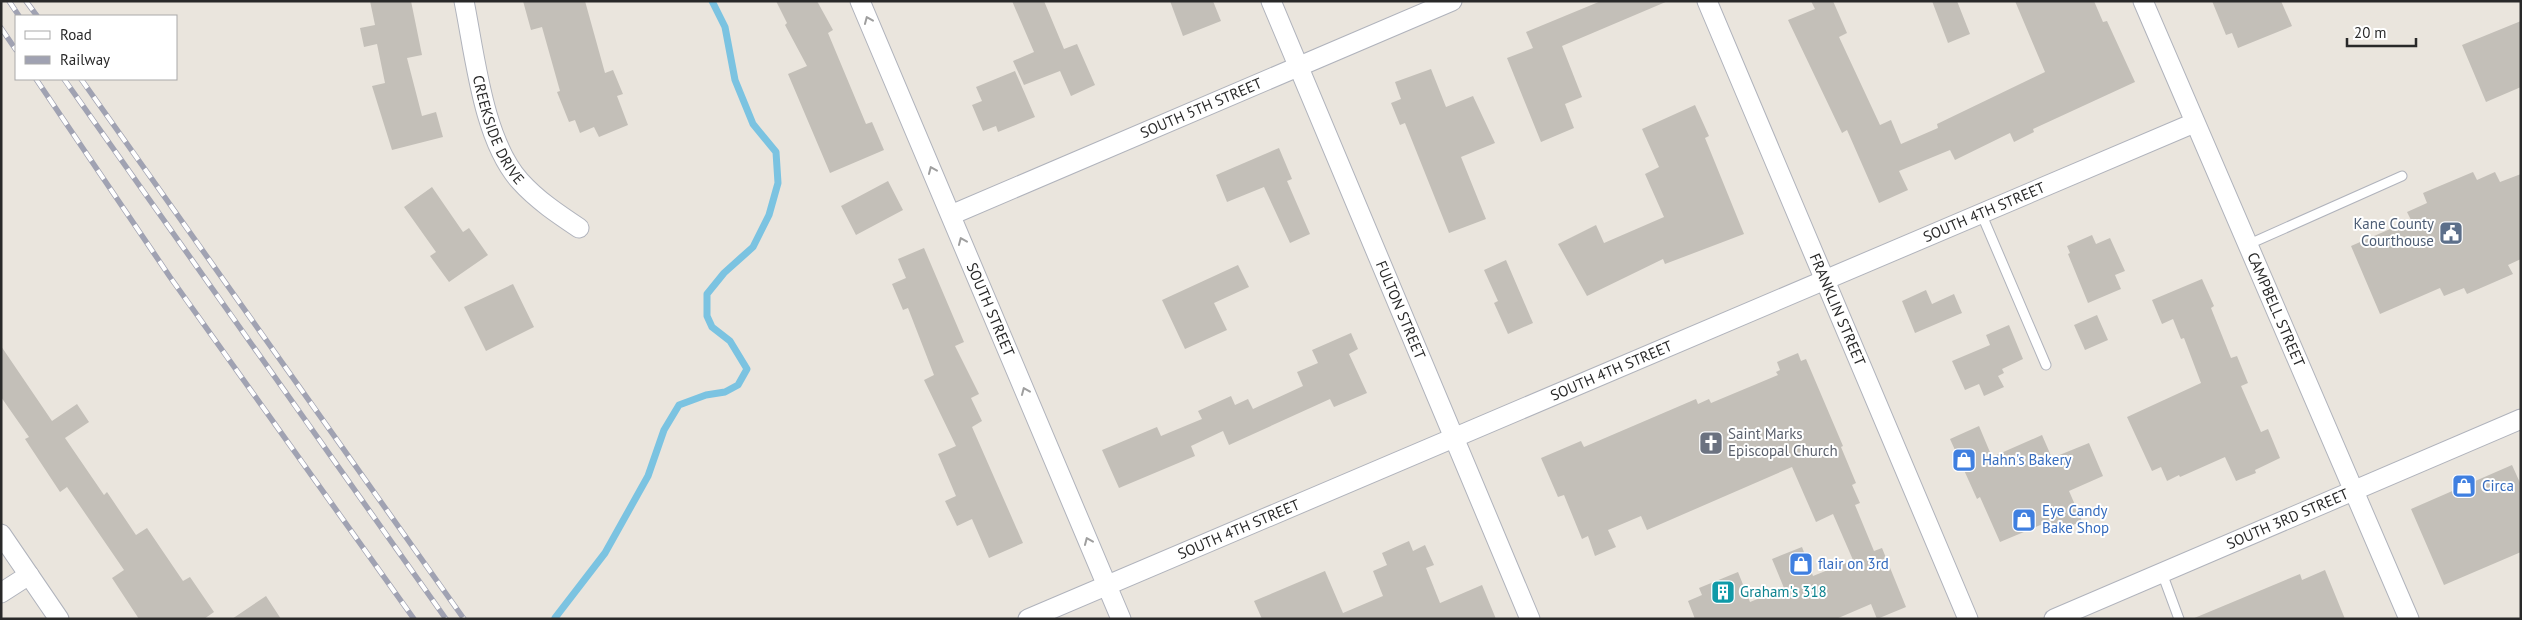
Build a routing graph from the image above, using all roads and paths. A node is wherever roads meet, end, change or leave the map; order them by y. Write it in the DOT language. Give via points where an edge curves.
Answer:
graph roads {
  1 [pos="464,1"];
  2 [pos="860,1"];
  3 [pos="1271,1"];
  4 [pos="1452,1"];
  5 [pos="1707,1"];
  6 [pos="2143,1"];
  7 [pos="1299,66"];
  8 [pos="2194,123"];
  9 [pos="2402,176"];
  10 [pos="1981,213"];
  11 [pos="951,215"];
  12 [pos="579,228"];
  13 [pos="2247,245"];
  14 [pos="1825,279"];
  15 [pos="2046,366"];
  16 [pos="2521,419"];
  17 [pos="1454,437"];
  18 [pos="2355,490"];
  19 [pos="1,534"];
  20 [pos="2162,573"];
  21 [pos="29,574"];
  22 [pos="1107,586"];
  23 [pos="1,593"];
  24 [pos="59,619"];
  25 [pos="1028,619"];
  26 [pos="1121,619"];
  27 [pos="1530,619"];
  28 [pos="1968,619"];
  29 [pos="2054,619"];
  30 [pos="2179,619"];
  31 [pos="2409,619"];
  1 -- 12 [label="street, CREEKSIDE DRIVE" via="487,112 499,150 519,180 544,204"];
  11 -- 2 [label="street, SOUTH STREET, one-way"];
  3 -- 7 [label="street, FULTON STREET"];
  4 -- 7 [label="street, SOUTH 5TH STREET"];
  5 -- 14 [label="street, FRANKLIN STREET"];
  6 -- 8 [label="street, CAMPBELL STREET"];
  7 -- 11 [label="street, SOUTH 5TH STREET"];
  7 -- 17 [label="street, FULTON STREET"];
  8 -- 10 [label="street, SOUTH 4TH STREET"];
  8 -- 13 [label="street, CAMPBELL STREET"];
  9 -- 13 [label="lane"];
  10 -- 14 [label="street, SOUTH 4TH STREET"];
  10 -- 15 [label="lane"];
  22 -- 11 [label="street, SOUTH STREET, one-way"];
  13 -- 18 [label="street, CAMPBELL STREET"];
  14 -- 17 [label="street, SOUTH 4TH STREET"];
  14 -- 28 [label="street, FRANKLIN STREET"];
  16 -- 18 [label="street, SOUTH 3RD STREET"];
  17 -- 22 [label="street, SOUTH 4TH STREET"];
  17 -- 27 [label="street, FULTON STREET"];
  18 -- 20 [label="street, SOUTH 3RD STREET"];
  18 -- 31 [label="street, CAMPBELL STREET"];
  19 -- 21 [label="street"];
  20 -- 29 [label="street, SOUTH 3RD STREET"];
  20 -- 30 [label="lane"];
  21 -- 23 [label="street"];
  21 -- 24 [label="street"];
  22 -- 25 [label="street, SOUTH 4TH STREET"];
  22 -- 26 [label="street, SOUTH STREET"];
}
